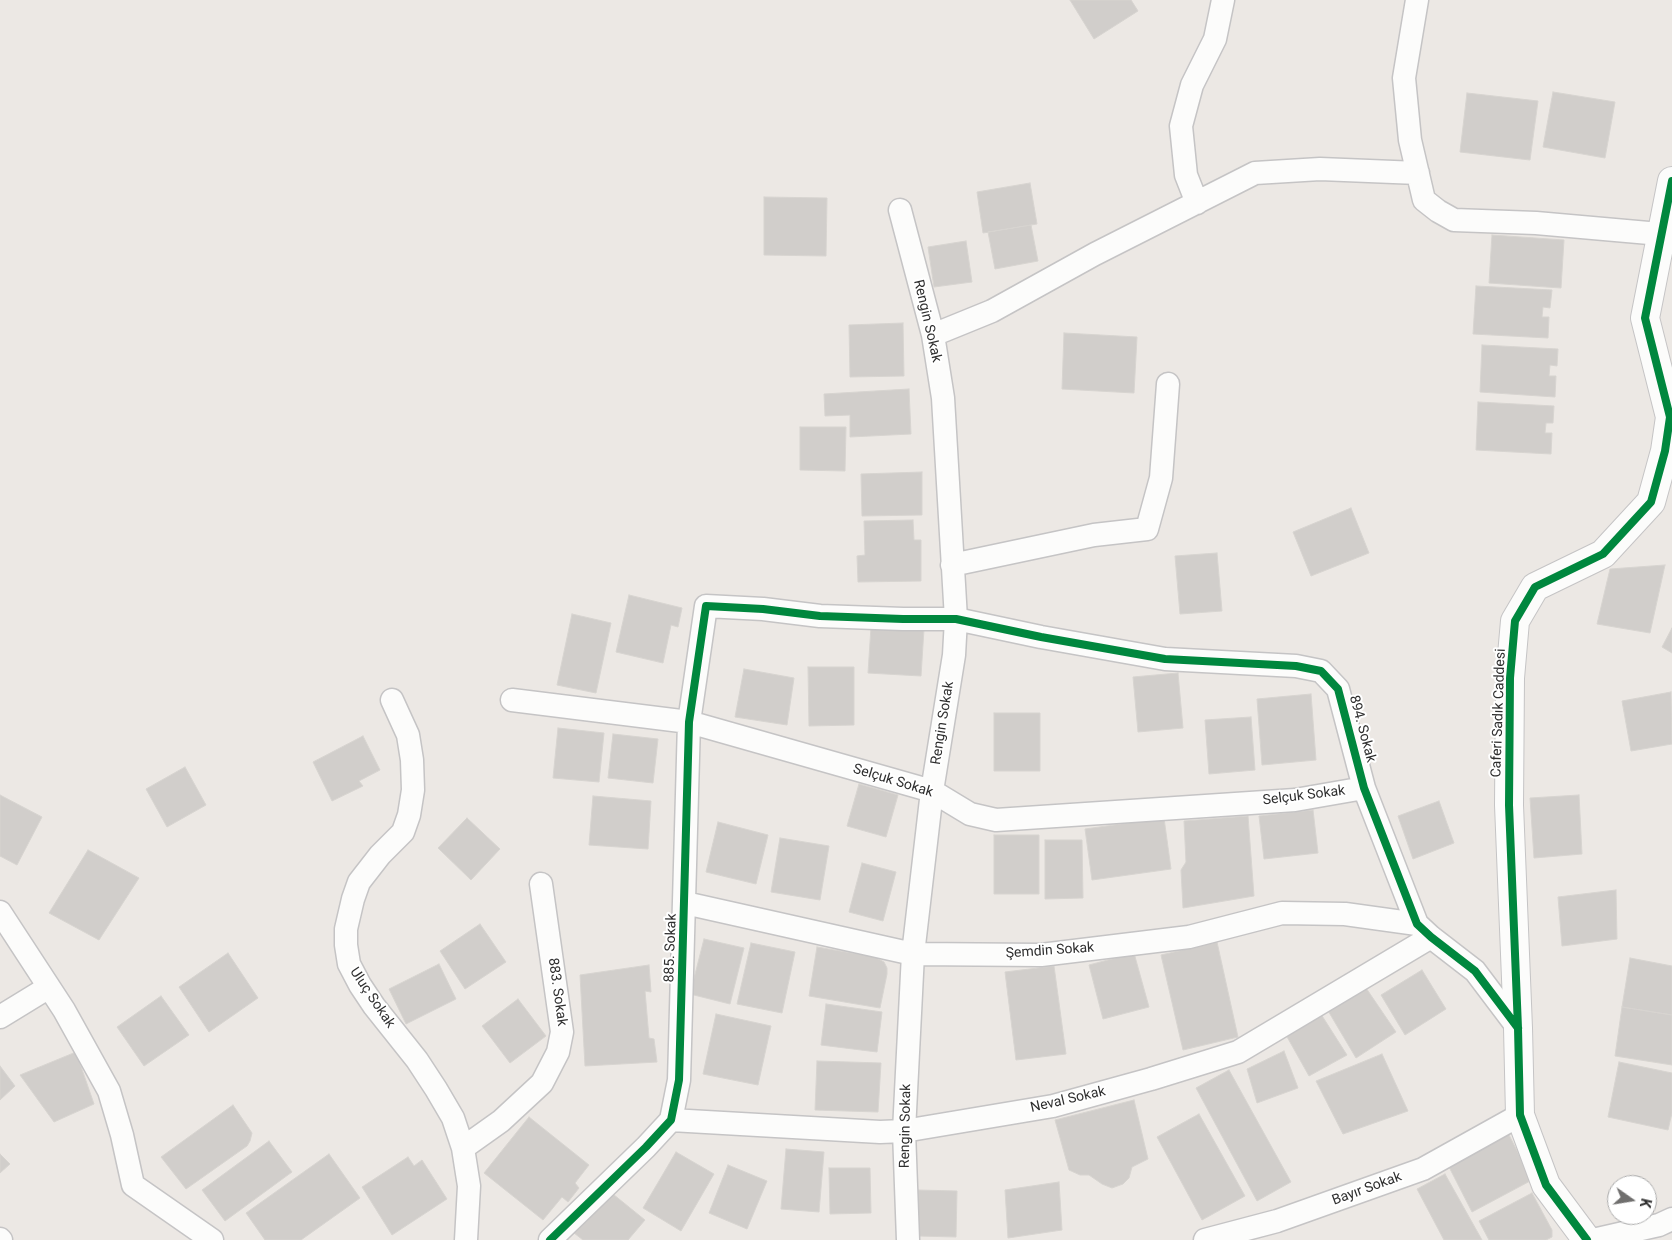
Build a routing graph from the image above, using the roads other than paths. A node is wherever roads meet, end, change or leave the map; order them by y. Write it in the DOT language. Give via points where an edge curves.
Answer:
graph roads {
  1 [pos="1223,0"];
  2 [pos="1417,0"];
  3 [pos="1418,173"];
  4 [pos="1672,182"];
  5 [pos="1197,202"];
  6 [pos="900,210"];
  7 [pos="1666,234"];
  8 [pos="933,336"];
  9 [pos="1168,384"];
  10 [pos="952,565"];
  11 [pos="706,606"];
  12 [pos="956,619"];
  13 [pos="392,700"];
  14 [pos="512,700"];
  15 [pos="689,722"];
  16 [pos="1364,788"];
  17 [pos="932,791"];
  18 [pos="542,884"];
  19 [pos="685,903"];
  20 [pos="0,912"];
  21 [pos="1424,931"];
  22 [pos="913,954"];
  23 [pos="49,987"];
  24 [pos="0,1017"];
  25 [pos="1518,1028"];
  26 [pos="1520,1115"];
  27 [pos="671,1120"];
  28 [pos="904,1131"];
  29 [pos="463,1148"];
  30 [pos="1668,1225"];
  31 [pos="212,1240"];
  32 [pos="466,1240"];
  33 [pos="550,1240"];
  34 [pos="908,1240"];
  35 [pos="1205,1240"];
  36 [pos="1587,1240"];
  37 [pos="1593,1240"];
  1 -- 5 [label="street" via="1215,39 1192,86 1181,126 1186,175"];
  2 -- 3 [label="street" via="1404,78 1410,140"];
  3 -- 5 [label="street" via="1320,169 1255,173"];
  3 -- 7 [label="street" via="1424,200 1454,220"];
  4 -- 7 [label="street, Caferi Sadık Caddesi"];
  5 -- 8 [label="street" via="992,311"];
  6 -- 8 [label="street, Rengin Sokak"];
  7 -- 25 [label="street, Caferi Sadık Caddesi" via="1645,318 1670,418 1651,502 1603,554 1535,587 1515,621 1510,678 1509,805"];
  8 -- 10 [label="street, Rengin Sokak" via="943,398"];
  9 -- 10 [label="street" via="1161,478 1147,529 1094,535"];
  10 -- 12 [label="street, Rengin Sokak"];
  11 -- 12 [label="street, 894. Sokak" via="820,616"];
  11 -- 15 [label="street, 885. Sokak"];
  12 -- 16 [label="street, 894. Sokak" via="1041,638 1165,659 1296,666 1321,671 1338,689"];
  12 -- 17 [label="street, Rengin Sokak" via="954,655"];
  13 -- 29 [label="street, Uluç Sokak" via="408,735 412,760 413,790 409,815 403,832 360,882 351,906 346,945 350,964 360,985 436,1089 453,1118"];
  14 -- 15 [label="street, Selçuk Sokak"];
  15 -- 17 [label="street, Selçuk Sokak"];
  15 -- 19 [label="street, 885. Sokak"];
  16 -- 17 [label="street, Selçuk Sokak" via="1295,800 996,820 970,814"];
  16 -- 21 [label="street, 894. Sokak"];
  17 -- 22 [label="street, Rengin Sokak"];
  18 -- 29 [label="street, 883. Sokak" via="562,1032 558,1052 542,1083 501,1121"];
  19 -- 22 [label="street, Şemdin Sokak"];
  19 -- 27 [label="street, 885. Sokak" via="679,1080"];
  20 -- 23 [label="street"];
  21 -- 22 [label="street, Şemdin Sokak" via="1345,914 1282,913 1189,937 1041,955"];
  21 -- 25 [label="street" via="1475,971"];
  21 -- 28 [label="street, Neval Sokak" via="1238,1052 1053,1106"];
  22 -- 28 [label="street, Rengin Sokak"];
  23 -- 24 [label="street"];
  23 -- 31 [label="street" via="109,1091 133,1185"];
  25 -- 26 [label="street, Caferi Sadık Caddesi"];
  26 -- 35 [label="street, Bayır Sokak" via="1423,1169 1277,1221"];
  26 -- 36 [label="street, Caferi Sadık Caddesi" via="1546,1185"];
  27 -- 28 [label="street, Neval Sokak"];
  27 -- 33 [label="street"];
  28 -- 34 [label="street, Rengin Sokak"];
  29 -- 32 [label="street, Uluç Sokak" via="469,1186"];
  30 -- 37 [label="street"];
}
